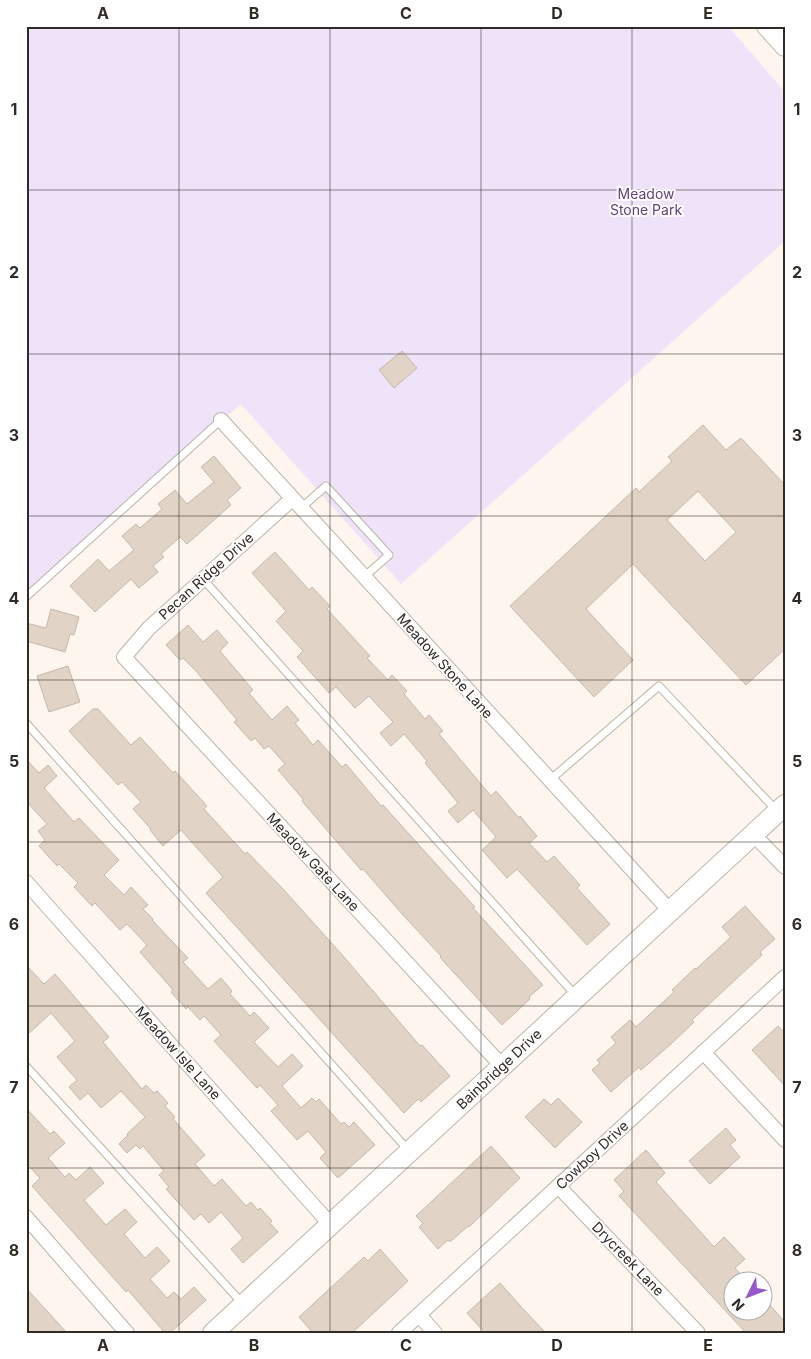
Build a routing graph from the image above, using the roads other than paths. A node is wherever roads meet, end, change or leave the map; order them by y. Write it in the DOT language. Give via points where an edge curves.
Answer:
graph roads {
  1 [pos="768,26"];
  2 [pos="785,46"];
  3 [pos="221,420"];
  4 [pos="297,503"];
  5 [pos="364,578"];
  6 [pos="203,579"];
  7 [pos="26,597"];
  8 [pos="124,657"];
  9 [pos="26,723"];
  10 [pos="550,780"];
  11 [pos="781,808"];
  12 [pos="753,834"];
  13 [pos="785,867"];
  14 [pos="26,882"];
  15 [pos="670,911"];
  16 [pos="785,976"];
  17 [pos="577,997"];
  18 [pos="703,1052"];
  19 [pos="26,1066"];
  20 [pos="502,1066"];
  21 [pos="785,1140"];
  22 [pos="410,1151"];
  23 [pos="558,1186"];
  24 [pos="26,1217"];
  25 [pos="330,1224"];
  26 [pos="244,1304"];
  27 [pos="419,1315"];
  28 [pos="128,1333"];
  29 [pos="213,1333"];
  30 [pos="399,1333"];
  31 [pos="435,1333"];
  32 [pos="698,1333"];
  1 -- 2 [label="street"];
  3 -- 4 [label="street, Meadow Stone Lane"];
  3 -- 7 [label="lane"];
  4 -- 5 [label="street, Meadow Stone Lane"];
  4 -- 5 [label="lane" via="326,486 389,555"];
  4 -- 6 [label="street, Pecan Ridge Drive"];
  5 -- 10 [label="street, Meadow Stone Lane"];
  6 -- 8 [label="street, Pecan Ridge Drive" via="149,628"];
  6 -- 17 [label="lane"];
  8 -- 20 [label="street, Meadow Gate Lane"];
  9 -- 22 [label="lane"];
  10 -- 11 [label="lane" via="659,686"];
  10 -- 15 [label="street, Meadow Stone Lane"];
  11 -- 12 [label="street, Bainbridge Drive"];
  12 -- 13 [label="street"];
  12 -- 15 [label="street, Bainbridge Drive"];
  14 -- 25 [label="street, Meadow Isle Lane"];
  15 -- 17 [label="street, Bainbridge Drive"];
  16 -- 18 [label="street, Cowboy Drive"];
  17 -- 20 [label="street, Bainbridge Drive"];
  18 -- 21 [label="street"];
  18 -- 23 [label="street, Cowboy Drive"];
  19 -- 26 [label="lane"];
  20 -- 22 [label="street, Bainbridge Drive"];
  22 -- 25 [label="street, Bainbridge Drive"];
  23 -- 27 [label="street, Cowboy Drive"];
  23 -- 32 [label="street, Drycreek Lane"];
  24 -- 28 [label="street"];
  25 -- 26 [label="street, Bainbridge Drive"];
  26 -- 29 [label="street, Bainbridge Drive"];
  27 -- 30 [label="street, Cowboy Drive"];
  27 -- 31 [label="street"];
}
